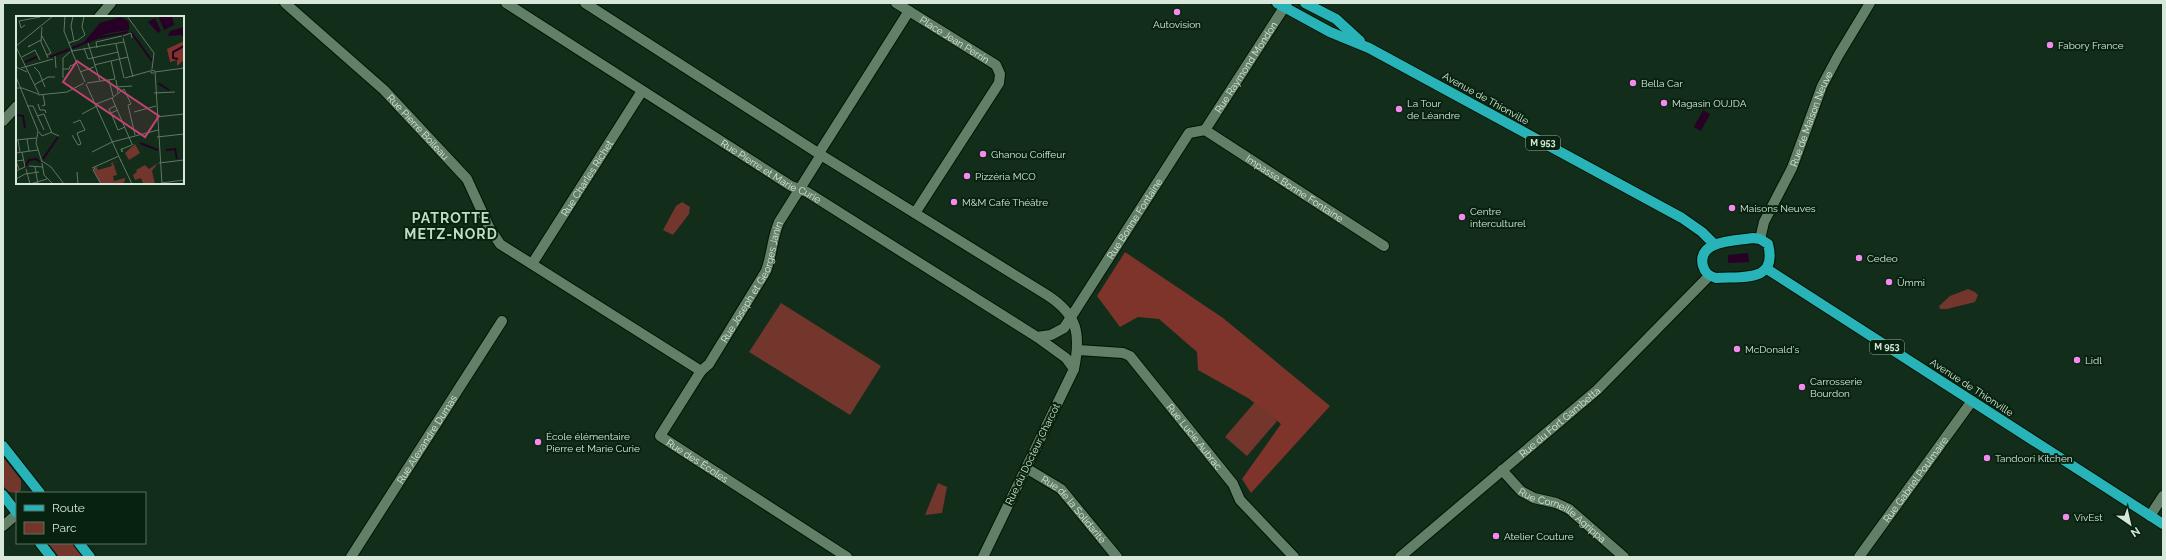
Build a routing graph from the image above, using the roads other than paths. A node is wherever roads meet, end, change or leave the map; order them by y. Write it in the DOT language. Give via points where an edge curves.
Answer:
graph roads {
  1 [pos="111,3"];
  2 [pos="285,3"];
  3 [pos="506,3"];
  4 [pos="585,3"];
  5 [pos="896,3"];
  6 [pos="1305,3"];
  7 [pos="1870,3"];
  8 [pos="1283,4"];
  9 [pos="910,12"];
  10 [pos="100,16"];
  11 [pos="1369,48"];
  12 [pos="642,91"];
  13 [pos="16,107"];
  14 [pos="3,121"];
  15 [pos="1205,130"];
  16 [pos="820,154"];
  17 [pos="799,190"];
  18 [pos="915,213"];
  19 [pos="1760,239"];
  20 [pos="1714,244"];
  21 [pos="1384,246"];
  22 [pos="532,264"];
  23 [pos="1767,269"];
  24 [pos="1709,276"];
  25 [pos="1071,317"];
  26 [pos="502,321"];
  27 [pos="1037,337"];
  28 [pos="1078,350"];
  29 [pos="1074,369"];
  30 [pos="701,371"];
  31 [pos="1972,401"];
  32 [pos="3,446"];
  33 [pos="1026,468"];
  34 [pos="1502,470"];
  35 [pos="39,492"];
  36 [pos="3,495"];
  37 [pos="2163,496"];
  38 [pos="16,512"];
  39 [pos="16,514"];
  40 [pos="2150,516"];
  41 [pos="2163,524"];
  42 [pos="3,526"];
  43 [pos="41,544"];
  44 [pos="80,544"];
  45 [pos="51,557"];
  46 [pos="90,557"];
  47 [pos="351,557"];
  48 [pos="847,557"];
  49 [pos="983,557"];
  50 [pos="1117,557"];
  51 [pos="1294,557"];
  52 [pos="1400,557"];
  53 [pos="1624,557"];
  54 [pos="1859,557"];
  1 -- 10 [label="street"];
  2 -- 22 [label="street, Rue Pierre Boileau" via="384,90 467,179 489,227 500,244"];
  3 -- 12 [label="street, Rue Pierre et Marie Curie"];
  4 -- 16 [label="street"];
  5 -- 9 [label="street"];
  6 -- 11 [label="main road, Avenue de Thionville / M 953" via="1336,19"];
  7 -- 19 [label="street, Rue de Maison Neuve" via="1822,86 1792,168 1764,222"];
  8 -- 11 [label="main road, Avenue de Thionville / M 953" via="1330,32"];
  8 -- 15 [label="street, Rue Raymond Mondon"];
  9 -- 16 [label="street, Place Jean Perrin"];
  9 -- 18 [label="street, Place Jean Perrin" via="996,65 1000,74 999,83"];
  11 -- 20 [label="main road, Avenue de Thionville / M 953" via="1682,218"];
  12 -- 17 [label="street, Rue Pierre et Marie Curie"];
  12 -- 22 [label="street, Rue Charles Richet"];
  13 -- 14 [label="street"];
  15 -- 21 [label="street, Impasse Bonne Fontaine"];
  15 -- 25 [label="street, Rue Bonne Fontaine" via="1189,134"];
  16 -- 17 [label="street, Place Jean Perrin"];
  16 -- 18 [label="street"];
  17 -- 27 [label="street, Rue Pierre et Marie Curie" via="807,192"];
  17 -- 30 [label="street, Rue Joseph et Georges Janin" via="775,231 766,271 709,364"];
  18 -- 25 [label="street" via="1062,305"];
  19 -- 20 [label="main road"];
  19 -- 23 [label="main road" via="1768,244 1770,250 1771,257"];
  20 -- 24 [label="main road" via="1705,250 1701,260"];
  22 -- 30 [label="street"];
  23 -- 24 [label="main road" via="1760,274 1716,278"];
  23 -- 31 [label="main road, Avenue de Thionville / M 953"];
  24 -- 34 [label="street, Rue du Fort Gambetta" via="1597,390"];
  25 -- 27 [label="street" via="1064,328 1051,335"];
  25 -- 28 [label="street" via="1076,330"];
  26 -- 47 [label="street, Rue Alexandre Dumas"];
  27 -- 29 [label="street, Rue Pierre et Marie Curie" via="1066,358"];
  28 -- 29 [label="street, Rue du Docteur Charcot"];
  28 -- 51 [label="street, Rue Lucie Aubrac" via="1123,353 1130,356 1233,484 1240,500"];
  29 -- 33 [label="street, Rue du Docteur Charcot"];
  30 -- 48 [label="street, Rue des Écoles" via="660,436"];
  31 -- 40 [label="main road, Avenue de Thionville / M 953"];
  31 -- 54 [label="street, Rue Gabriel Poulmaire"];
  32 -- 35 [label="main road"];
  33 -- 49 [label="street, Rue du Docteur Charcot"];
  33 -- 50 [label="street, Rue de la Solidarité" via="1061,489"];
  34 -- 52 [label="street, Rue du Fort Gambetta"];
  34 -- 53 [label="street, Rue Corneille Agrippa" via="1521,491 1569,509"];
  36 -- 38 [label="main road"];
  37 -- 40 [label="street"];
  39 -- 42 [label="street"];
  40 -- 41 [label="main road, Avenue de Thionville / M 953"];
  43 -- 45 [label="main road"];
  44 -- 46 [label="main road"];
}
